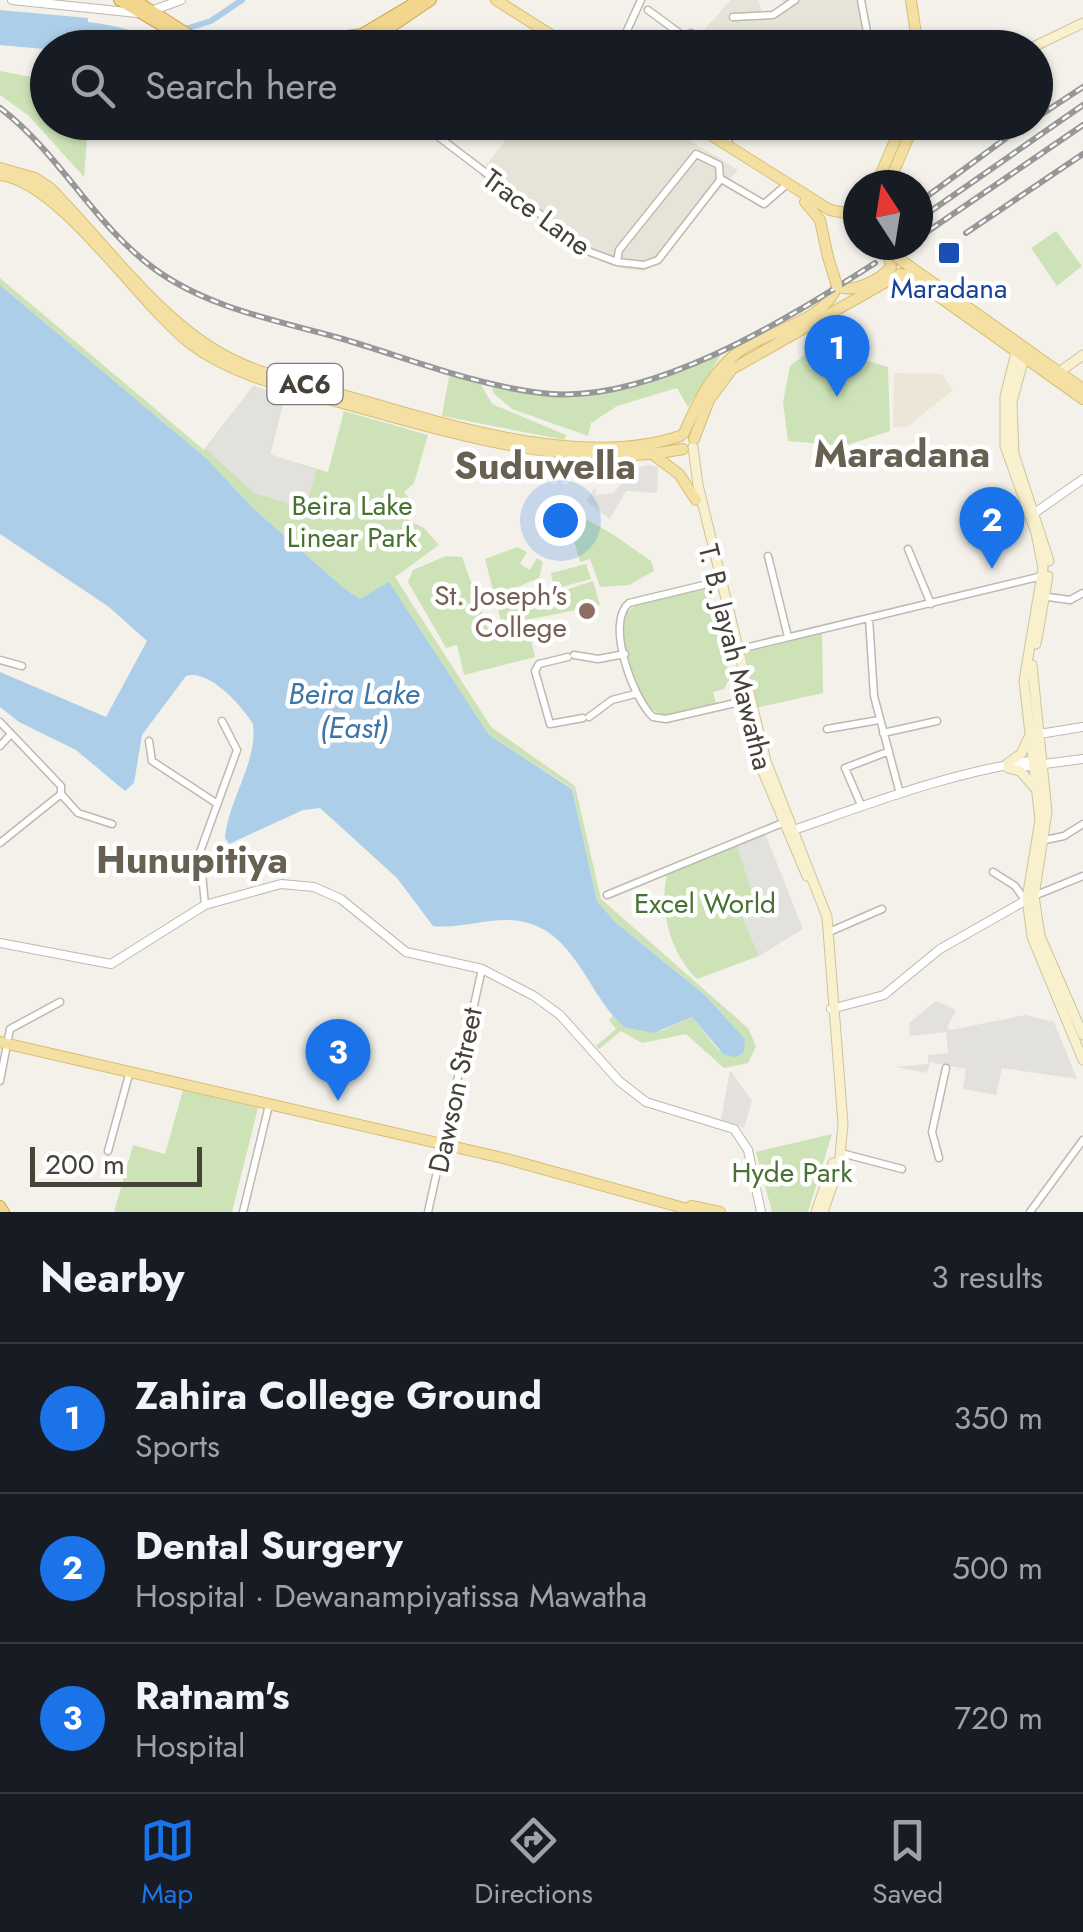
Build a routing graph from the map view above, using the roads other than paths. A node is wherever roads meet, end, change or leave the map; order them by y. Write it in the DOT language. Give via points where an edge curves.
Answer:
graph roads {
  1 [pos="12,0"];
  2 [pos="119,0"];
  3 [pos="136,0"];
  4 [pos="419,0"];
  5 [pos="430,0"];
  6 [pos="496,0"];
  7 [pos="641,0"];
  8 [pos="795,0"];
  9 [pos="861,0"];
  10 [pos="912,0"];
  11 [pos="180,1"];
  12 [pos="648,10"];
  13 [pos="145,12"];
  14 [pos="733,17"];
  15 [pos="1083,26"];
  16 [pos="173,28"];
  17 [pos="176,30"];
  18 [pos="372,30"];
  19 [pos="387,30"];
  20 [pos="544,30"];
  21 [pos="627,30"];
  22 [pos="680,30"];
  23 [pos="867,30"];
  24 [pos="916,30"];
  25 [pos="1053,40"];
  26 [pos="442,140"];
  27 [pos="717,140"];
  28 [pos="729,140"];
  29 [pos="896,140"];
  30 [pos="907,140"];
  31 [pos="725,145"];
  32 [pos="883,170"];
  33 [pos="894,170"];
  34 [pos="0,171"];
  35 [pos="724,179"];
  36 [pos="788,186"];
  37 [pos="843,213"];
  38 [pos="892,260"];
  39 [pos="897,260"];
  40 [pos="613,262"];
  41 [pos="888,276"];
  42 [pos="838,286"];
  43 [pos="1021,351"];
  44 [pos="743,355"];
  45 [pos="1083,355"];
  46 [pos="1058,372"];
  47 [pos="1083,390"];
  48 [pos="1083,399"];
  49 [pos="687,442"];
  50 [pos="531,443"];
  51 [pos="650,452"];
  52 [pos="1083,479"];
  53 [pos="696,500"];
  54 [pos="1036,512"];
  55 [pos="908,549"];
  56 [pos="768,556"];
  57 [pos="1042,576"];
  58 [pos="716,582"];
  59 [pos="1083,593"];
  60 [pos="1043,596"];
  61 [pos="930,604"];
  62 [pos="869,618"];
  63 [pos="788,637"];
  64 [pos="735,650"];
  65 [pos="625,654"];
  66 [pos="0,660"];
  67 [pos="22,666"];
  68 [pos="636,694"];
  69 [pos="744,701"];
  70 [pos="880,720"];
  71 [pos="222,721"];
  72 [pos="0,722"];
  73 [pos="937,722"];
  74 [pos="1083,727"];
  75 [pos="827,730"];
  76 [pos="882,733"];
  77 [pos="11,734"];
  78 [pos="1033,735"];
  79 [pos="149,741"];
  80 [pos="0,746"];
  81 [pos="887,752"];
  82 [pos="1082,761"];
  83 [pos="1038,763"];
  84 [pos="1008,766"];
  85 [pos="900,790"];
  86 [pos="1038,792"];
  87 [pos="61,794"];
  88 [pos="216,804"];
  89 [pos="861,805"];
  90 [pos="112,824"];
  91 [pos="1083,824"];
  92 [pos="790,826"];
  93 [pos="1044,840"];
  94 [pos="0,844"];
  95 [pos="993,872"];
  96 [pos="1083,876"];
  97 [pos="607,895"];
  98 [pos="1029,898"];
  99 [pos="206,905"];
  100 [pos="882,909"];
  101 [pos="830,932"];
  102 [pos="0,943"];
  103 [pos="482,969"];
  104 [pos="60,1002"];
  105 [pos="833,1009"];
  106 [pos="1083,1035"];
  107 [pos="4,1043"];
  108 [pos="1083,1060"];
  109 [pos="946,1068"];
  110 [pos="130,1071"];
  111 [pos="0,1081"];
  112 [pos="269,1104"];
  113 [pos="1083,1140"];
  114 [pos="442,1144"];
  115 [pos="108,1151"];
  116 [pos="841,1153"];
  117 [pos="940,1158"];
  118 [pos="902,1169"];
  119 [pos="636,1194"];
  120 [pos="0,1206"];
  121 [pos="826,1210"];
  122 [pos="4,1212"];
  123 [pos="243,1212"];
  124 [pos="428,1212"];
  125 [pos="698,1212"];
  126 [pos="720,1212"];
  127 [pos="762,1212"];
  128 [pos="816,1212"];
  129 [pos="1030,1212"];
  1 -- 13 [label="street"];
  2 -- 13 [label="highway"];
  3 -- 13 [label="highway"];
  4 -- 18 [label="highway"];
  5 -- 19 [label="highway"];
  6 -- 20 [label="main road"];
  7 -- 21 [label="street"];
  8 -- 14 [label="street" via="774,14"];
  9 -- 23 [label="street"];
  10 -- 24 [label="main road"];
  11 -- 13 [label="street"];
  11 -- 16 [label="street"];
  12 -- 22 [label="street"];
  13 -- 16 [label="highway"];
  15 -- 25 [label="main road"];
  16 -- 17 [label="highway"];
  26 -- 40 [label="street, Trace Lane"];
  27 -- 31 [label="main road"];
  28 -- 31 [label="street"];
  29 -- 32 [label="main road"];
  30 -- 33 [label="main road"];
  31 -- 36 [label="main road"];
  34 -- 50 [label="main road, AC6" via="45,194 172,328 216,361 434,424"];
  35 -- 36 [label="street" via="764,204"];
  35 -- 40 [label="street" via="658,260"];
  35 -- 40 [label="street" via="719,165 696,154"];
  36 -- 37 [label="main road"];
  36 -- 42 [label="main road, bridge" via="820,220"];
  38 -- 41 [label="main road"];
  39 -- 43 [label="main road"];
  41 -- 42 [label="main road" via="852,290"];
  41 -- 43 [label="main road" via="910,276"];
  41 -- 44 [label="main road"];
  42 -- 44 [label="main road" via="828,304"];
  43 -- 46 [label="main road"];
  43 -- 48 [label="main road"];
  43 -- 54 [label="main road" via="1011,423 1014,454"];
  43 -- 57 [label="main road" via="1005,396 1005,446 1043,555"];
  44 -- 49 [label="main road" via="708,384"];
  45 -- 46 [label="main road"];
  46 -- 47 [label="main road"];
  49 -- 50 [label="main road, AC6"];
  49 -- 51 [label="main road, AC6"];
  49 -- 53 [label="main road, T. B. Jayah Mawatha"];
  49 -- 64 [label="main road, T. B. Jayah Mawatha"];
  50 -- 51 [label="main road, AC6" via="579,453"];
  51 -- 53 [label="main road" via="679,474"];
  52 -- 54 [label="street"];
  53 -- 58 [label="main road, T. B. Jayah Mawatha"];
  54 -- 60 [label="main road" via="1049,555"];
  55 -- 61 [label="street"];
  56 -- 63 [label="street"];
  57 -- 60 [label="main road"];
  57 -- 61 [label="street"];
  58 -- 64 [label="main road, T. B. Jayah Mawatha"];
  58 -- 65 [label="street" via="623,608 618,620"];
  59 -- 60 [label="street" via="1070,600"];
  60 -- 78 [label="main road" via="1032,670"];
  61 -- 62 [label="street"];
  62 -- 63 [label="street"];
  62 -- 70 [label="street"];
  63 -- 64 [label="street"];
  64 -- 69 [label="main road, T. B. Jayah Mawatha"];
  64 -- 92 [label="main road, T. B. Jayah Mawatha"];
  65 -- 68 [label="street"];
  65 -- 68 [label="street" via="539,664 535,671 548,722 586,717"];
  66 -- 67 [label="street"];
  68 -- 69 [label="street" via="659,720"];
  69 -- 92 [label="main road, T. B. Jayah Mawatha" via="762,767"];
  70 -- 75 [label="street"];
  70 -- 76 [label="street"];
  71 -- 88 [label="street" via="237,750"];
  72 -- 77 [label="street"];
  73 -- 76 [label="street"];
  74 -- 78 [label="street"];
  76 -- 81 [label="street"];
  77 -- 80 [label="street"];
  77 -- 87 [label="street" via="61,786"];
  78 -- 83 [label="main road"];
  78 -- 84 [label="main road"];
  79 -- 88 [label="street" via="152,761"];
  81 -- 85 [label="street"];
  81 -- 89 [label="street" via="844,768"];
  82 -- 83 [label="street"];
  83 -- 84 [label="street"];
  83 -- 86 [label="main road"];
  83 -- 93 [label="main road" via="1047,812"];
  84 -- 85 [label="street"];
  84 -- 86 [label="main road"];
  85 -- 89 [label="street"];
  86 -- 98 [label="main road"];
  87 -- 90 [label="street" via="78,812"];
  87 -- 94 [label="street"];
  88 -- 99 [label="street" via="200,852"];
  89 -- 92 [label="street"];
  91 -- 93 [label="street"];
  92 -- 97 [label="street"];
  92 -- 101 [label="main road, T. B. Jayah Mawatha"];
  92 -- 105 [label="main road, T. B. Jayah Mawatha" via="821,912"];
  93 -- 98 [label="main road"];
  95 -- 98 [label="street"];
  96 -- 98 [label="street"];
  98 -- 105 [label="street" via="940,949 884,995"];
  98 -- 106 [label="main road"];
  98 -- 108 [label="main road" via="1032,938"];
  99 -- 102 [label="street" via="110,964"];
  99 -- 103 [label="street" via="280,884 314,886 410,954"];
  100 -- 101 [label="street"];
  101 -- 105 [label="main road, T. B. Jayah Mawatha"];
  103 -- 114 [label="street, Dawson Street"];
  103 -- 127 [label="street" via="560,1016 646,1102 734,1129 748,1150"];
  104 -- 107 [label="street" via="13,1025"];
  105 -- 116 [label="main road, T. B. Jayah Mawatha"];
  105 -- 128 [label="main road, T. B. Jayah Mawatha" via="838,1136"];
  107 -- 110 [label="main road"];
  107 -- 111 [label="street"];
  109 -- 117 [label="street" via="932,1132"];
  110 -- 112 [label="main road"];
  110 -- 115 [label="street"];
  112 -- 114 [label="main road"];
  112 -- 123 [label="street"];
  113 -- 129 [label="street"];
  114 -- 119 [label="main road"];
  114 -- 124 [label="street, Dawson Street"];
  116 -- 118 [label="street"];
  116 -- 121 [label="main road, T. B. Jayah Mawatha"];
  119 -- 125 [label="main road"];
  119 -- 126 [label="main road"];
  120 -- 122 [label="highway"];
}
